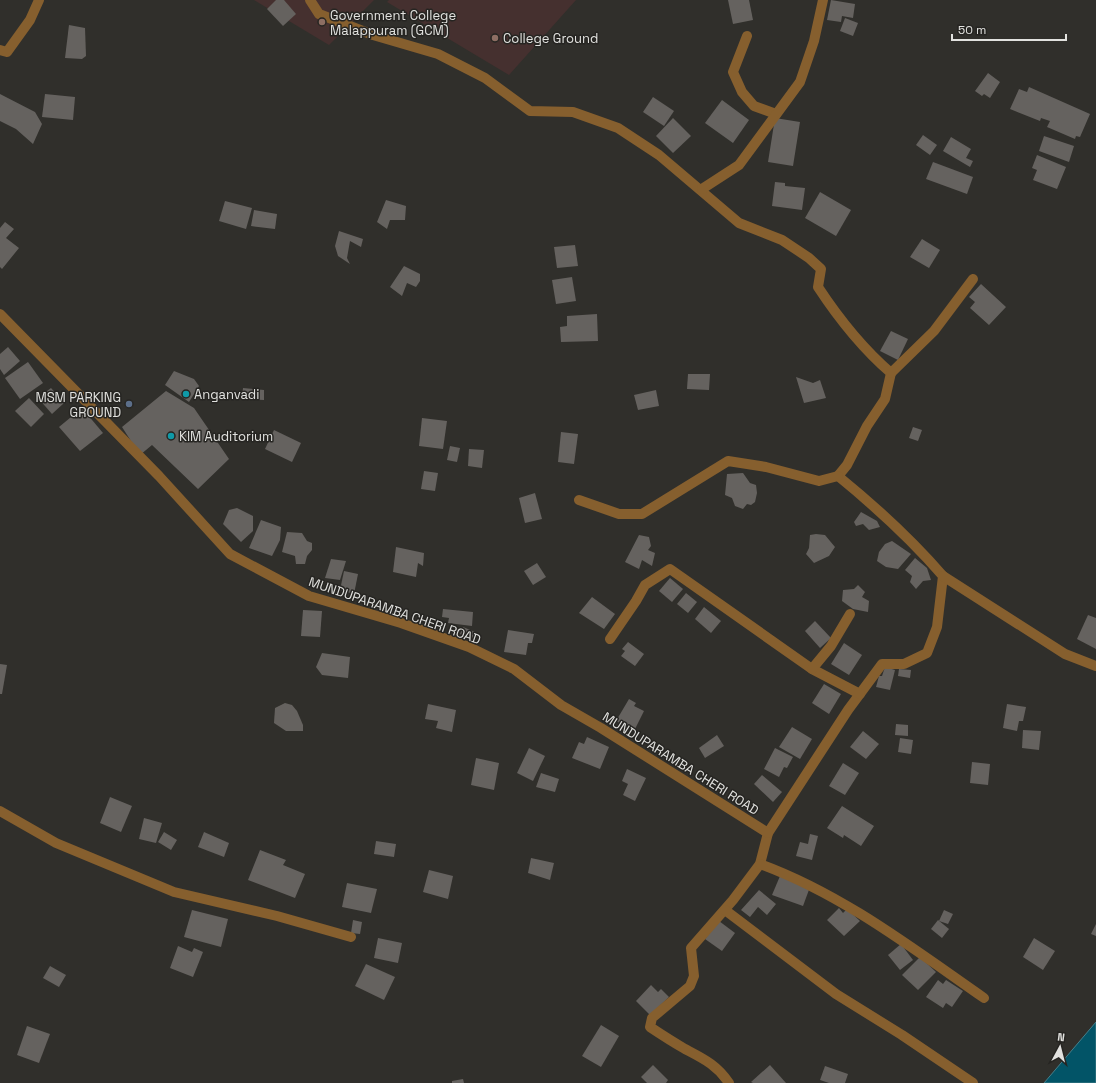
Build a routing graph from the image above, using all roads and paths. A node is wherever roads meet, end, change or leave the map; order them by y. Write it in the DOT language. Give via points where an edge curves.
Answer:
graph roads {
  1 [pos="38,0"];
  2 [pos="310,0"];
  3 [pos="822,0"];
  4 [pos="747,36"];
  5 [pos="0,50"];
  6 [pos="776,114"];
  7 [pos="702,189"];
  8 [pos="973,279"];
  9 [pos="0,314"];
  10 [pos="891,373"];
  11 [pos="838,476"];
  12 [pos="579,500"];
  13 [pos="943,576"];
  14 [pos="850,614"];
  15 [pos="610,638"];
  16 [pos="1096,666"];
  17 [pos="812,669"];
  18 [pos="860,694"];
  19 [pos="0,811"];
  20 [pos="768,833"];
  21 [pos="760,864"];
  22 [pos="725,910"];
  23 [pos="351,937"];
  24 [pos="984,998"];
  25 [pos="729,1083"];
  26 [pos="973,1083"];
  1 -- 5 [label="street" via="30,20 7,52"];
  2 -- 7 [label="street" via="319,14 373,35 438,54 485,78 530,111 573,112 618,128 659,155"];
  3 -- 6 [label="street" via="814,41 800,82"];
  4 -- 6 [label="street" via="733,72 742,92 754,106"];
  6 -- 7 [label="street" via="739,165"];
  7 -- 10 [label="street" via="740,223 782,240 821,269 818,287 837,316"];
  8 -- 10 [label="street" via="934,331"];
  9 -- 20 [label="street, MUNDUPARAMBA CHERI ROAD" via="174,492 230,554 309,596 407,625 469,647 514,669 561,706 601,728"];
  10 -- 11 [label="street" via="885,400 847,466"];
  11 -- 12 [label="street" via="820,481 766,466 728,461 642,514 619,514"];
  11 -- 13 [label="street" via="875,506"];
  13 -- 16 [label="street" via="1065,654"];
  13 -- 18 [label="street" via="937,627 926,653 904,664 882,664"];
  14 -- 17 [label="street" via="831,646"];
  15 -- 17 [label="street" via="645,585 670,569"];
  17 -- 18 [label="street"];
  18 -- 20 [label="street"];
  19 -- 23 [label="street" via="56,842 174,892 277,916"];
  20 -- 21 [label="street"];
  21 -- 22 [label="street"];
  21 -- 24 [label="street" via="790,875 864,915"];
  22 -- 25 [label="street" via="691,948 694,976 690,986 652,1018 650,1027 703,1057 722,1072"];
  22 -- 26 [label="street" via="836,994"];
}
